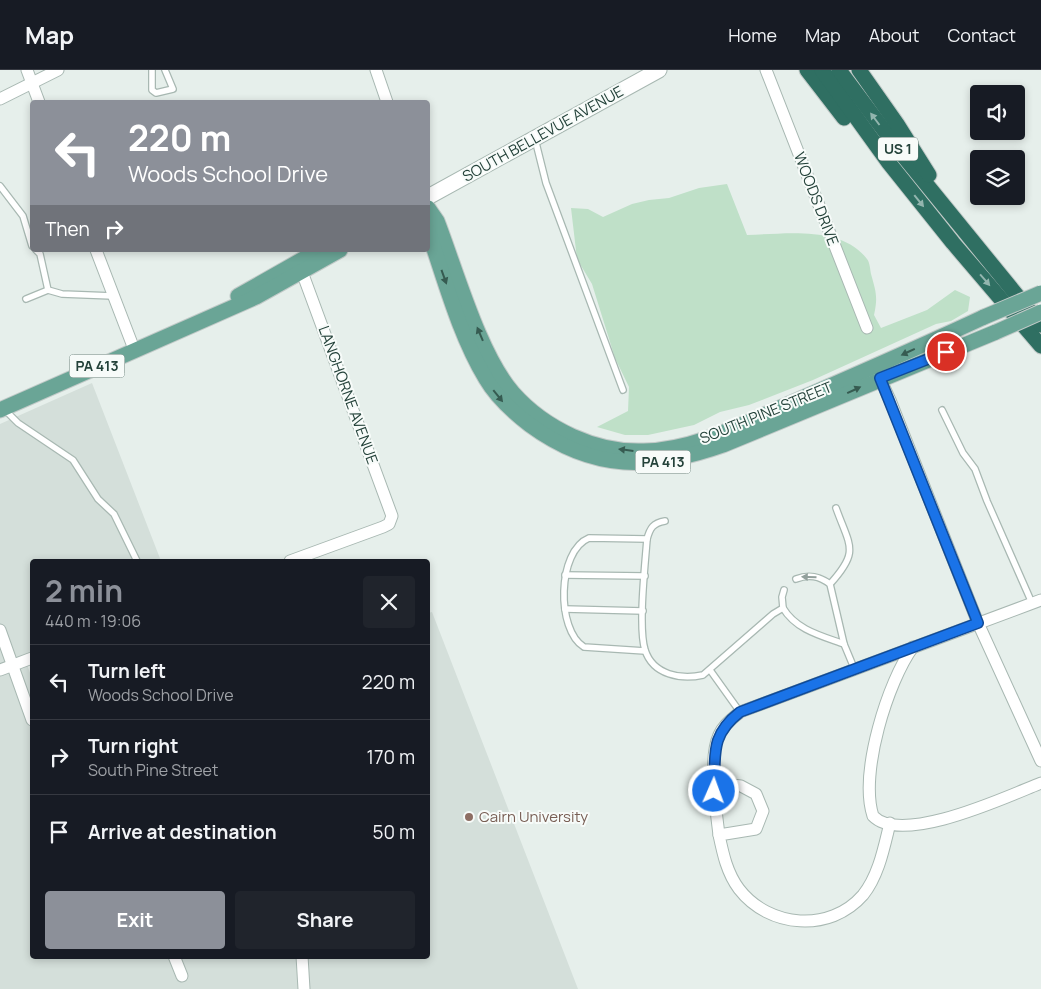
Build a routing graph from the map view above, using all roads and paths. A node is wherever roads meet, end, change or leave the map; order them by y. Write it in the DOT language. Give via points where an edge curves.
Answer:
graph roads {
  1 [pos="27,70"];
  2 [pos="58,70"];
  3 [pos="152,70"];
  4 [pos="165,70"];
  5 [pos="376,70"];
  6 [pos="659,70"];
  7 [pos="766,70"];
  8 [pos="807,70"];
  9 [pos="822,70"];
  10 [pos="838,70"];
  11 [pos="859,70"];
  12 [pos="32,84"];
  13 [pos="0,98"];
  14 [pos="38,100"];
  15 [pos="386,100"];
  16 [pos="535,139"];
  17 [pos="889,163"];
  18 [pos="0,186"];
  19 [pos="430,196"];
  20 [pos="430,211"];
  21 [pos="959,226"];
  22 [pos="430,236"];
  23 [pos="30,238"];
  24 [pos="38,252"];
  25 [pos="97,252"];
  26 [pos="316,252"];
  27 [pos="337,252"];
  28 [pos="302,272"];
  29 [pos="48,290"];
  30 [pos="1041,293"];
  31 [pos="113,296"];
  32 [pos="26,299"];
  33 [pos="1041,312"];
  34 [pos="194,323"];
  35 [pos="1041,325"];
  36 [pos="867,328"];
  37 [pos="1041,346"];
  38 [pos="134,349"];
  39 [pos="877,373"];
  40 [pos="623,390"];
  41 [pos="2,409"];
  42 [pos="942,410"];
  43 [pos="836,508"];
  44 [pos="665,521"];
  45 [pos="646,539"];
  46 [pos="136,559"];
  47 [pos="295,559"];
  48 [pos="565,574"];
  49 [pos="645,576"];
  50 [pos="796,579"];
  51 [pos="830,584"];
  52 [pos="784,590"];
  53 [pos="1037,602"];
  54 [pos="783,608"];
  55 [pos="565,609"];
  56 [pos="644,611"];
  57 [pos="978,623"];
  58 [pos="0,630"];
  59 [pos="844,644"];
  60 [pos="913,646"];
  61 [pos="645,651"];
  62 [pos="30,659"];
  63 [pos="13,666"];
  64 [pos="854,668"];
  65 [pos="0,670"];
  66 [pos="710,670"];
  67 [pos="740,712"];
  68 [pos="30,714"];
  69 [pos="1037,742"];
  70 [pos="1041,761"];
  71 [pos="714,782"];
  72 [pos="1041,783"];
  73 [pos="890,823"];
  74 [pos="719,835"];
  75 [pos="175,959"];
  76 [pos="302,959"];
  77 [pos="182,976"];
  78 [pos="304,989"];
  1 -- 12 [label="street"];
  2 -- 12 [label="street"];
  3 -- 4 [label="lane" via="152,90 156,93 173,89"];
  5 -- 15 [label="street"];
  6 -- 16 [label="street, SOUTH BELLEVUE AVENUE"];
  7 -- 36 [label="street, WOODS DRIVE"];
  8 -- 17 [label="highway" via="848,122"];
  9 -- 17 [label="highway, US 1"];
  21 -- 10 [label="highway, US 1, one-way"];
  11 -- 21 [label="highway" via="909,143"];
  12 -- 13 [label="street"];
  12 -- 14 [label="street"];
  16 -- 19 [label="street, SOUTH BELLEVUE AVENUE"];
  16 -- 40 [label="lane" via="546,183"];
  17 -- 37 [label="highway, US 1, one-way"];
  18 -- 23 [label="lane" via="24,216"];
  39 -- 20 [label="main road, SOUTH PINE STREET / PA 413, one-way" via="692,444 644,451 597,445 554,426 530,410 512,392 481,336 437,221"];
  21 -- 35 [label="highway, US 1"];
  22 -- 39 [label="main road, SOUTH PINE STREET / PA 413, one-way" via="473,354 486,380 514,413 546,437 585,455 644,463 689,458 724,445"];
  24 -- 29 [label="lane"];
  25 -- 31 [label="street"];
  26 -- 34 [label="main road, PA 413"];
  27 -- 28 [label="main road, PA 413"];
  28 -- 34 [label="main road, PA 413" via="256,297"];
  28 -- 47 [label="street, LANGHORNE AVENUE" via="391,519 383,527"];
  29 -- 31 [label="lane" via="62,294"];
  29 -- 32 [label="lane"];
  30 -- 39 [label="main road, SOUTH PINE STREET / PA 413, one-way, bridge" via="984,317"];
  31 -- 38 [label="street"];
  33 -- 39 [label="main road, SOUTH PINE STREET / PA 413, bridge" via="996,332"];
  34 -- 38 [label="main road, PA 413"];
  38 -- 41 [label="main road, PA 413"];
  39 -- 57 [label="street"];
  41 -- 46 [label="lane" via="73,460 98,498 114,514"];
  42 -- 53 [label="lane" via="963,453 975,468 987,501"];
  43 -- 51 [label="lane" via="850,546 850,556 846,566"];
  44 -- 45 [label="lane" via="656,523"];
  45 -- 48 [label="lane" via="589,538 582,541 570,556"];
  45 -- 49 [label="lane"];
  48 -- 49 [label="lane"];
  48 -- 55 [label="lane"];
  49 -- 56 [label="lane"];
  51 -- 50 [label="lane, one-way" via="813,576"];
  51 -- 59 [label="lane"];
  52 -- 54 [label="lane"];
  53 -- 57 [label="street"];
  54 -- 59 [label="lane" via="789,618 807,630"];
  54 -- 66 [label="lane"];
  55 -- 56 [label="lane"];
  55 -- 61 [label="lane" via="577,642 584,647"];
  56 -- 61 [label="lane"];
  57 -- 60 [label="street"];
  57 -- 69 [label="street"];
  58 -- 63 [label="street"];
  59 -- 64 [label="lane"];
  60 -- 64 [label="street"];
  60 -- 73 [label="street" via="902,662 889,693 870,776 872,816"];
  61 -- 66 [label="lane" via="652,661 676,677 688,679 702,676"];
  62 -- 63 [label="street"];
  63 -- 65 [label="street"];
  63 -- 68 [label="street"];
  64 -- 67 [label="street"];
  66 -- 67 [label="lane"];
  67 -- 71 [label="street" via="719,735 715,748"];
  69 -- 70 [label="street"];
  71 -- 74 [label="street"];
  71 -- 74 [label="street" via="741,786 756,794 763,811 756,829"];
  72 -- 73 [label="street" via="940,821"];
  73 -- 74 [label="street" via="876,870 864,893 839,914 807,921 781,918 762,910 745,896 731,875"];
  75 -- 77 [label="street"];
  76 -- 78 [label="street"];
}
